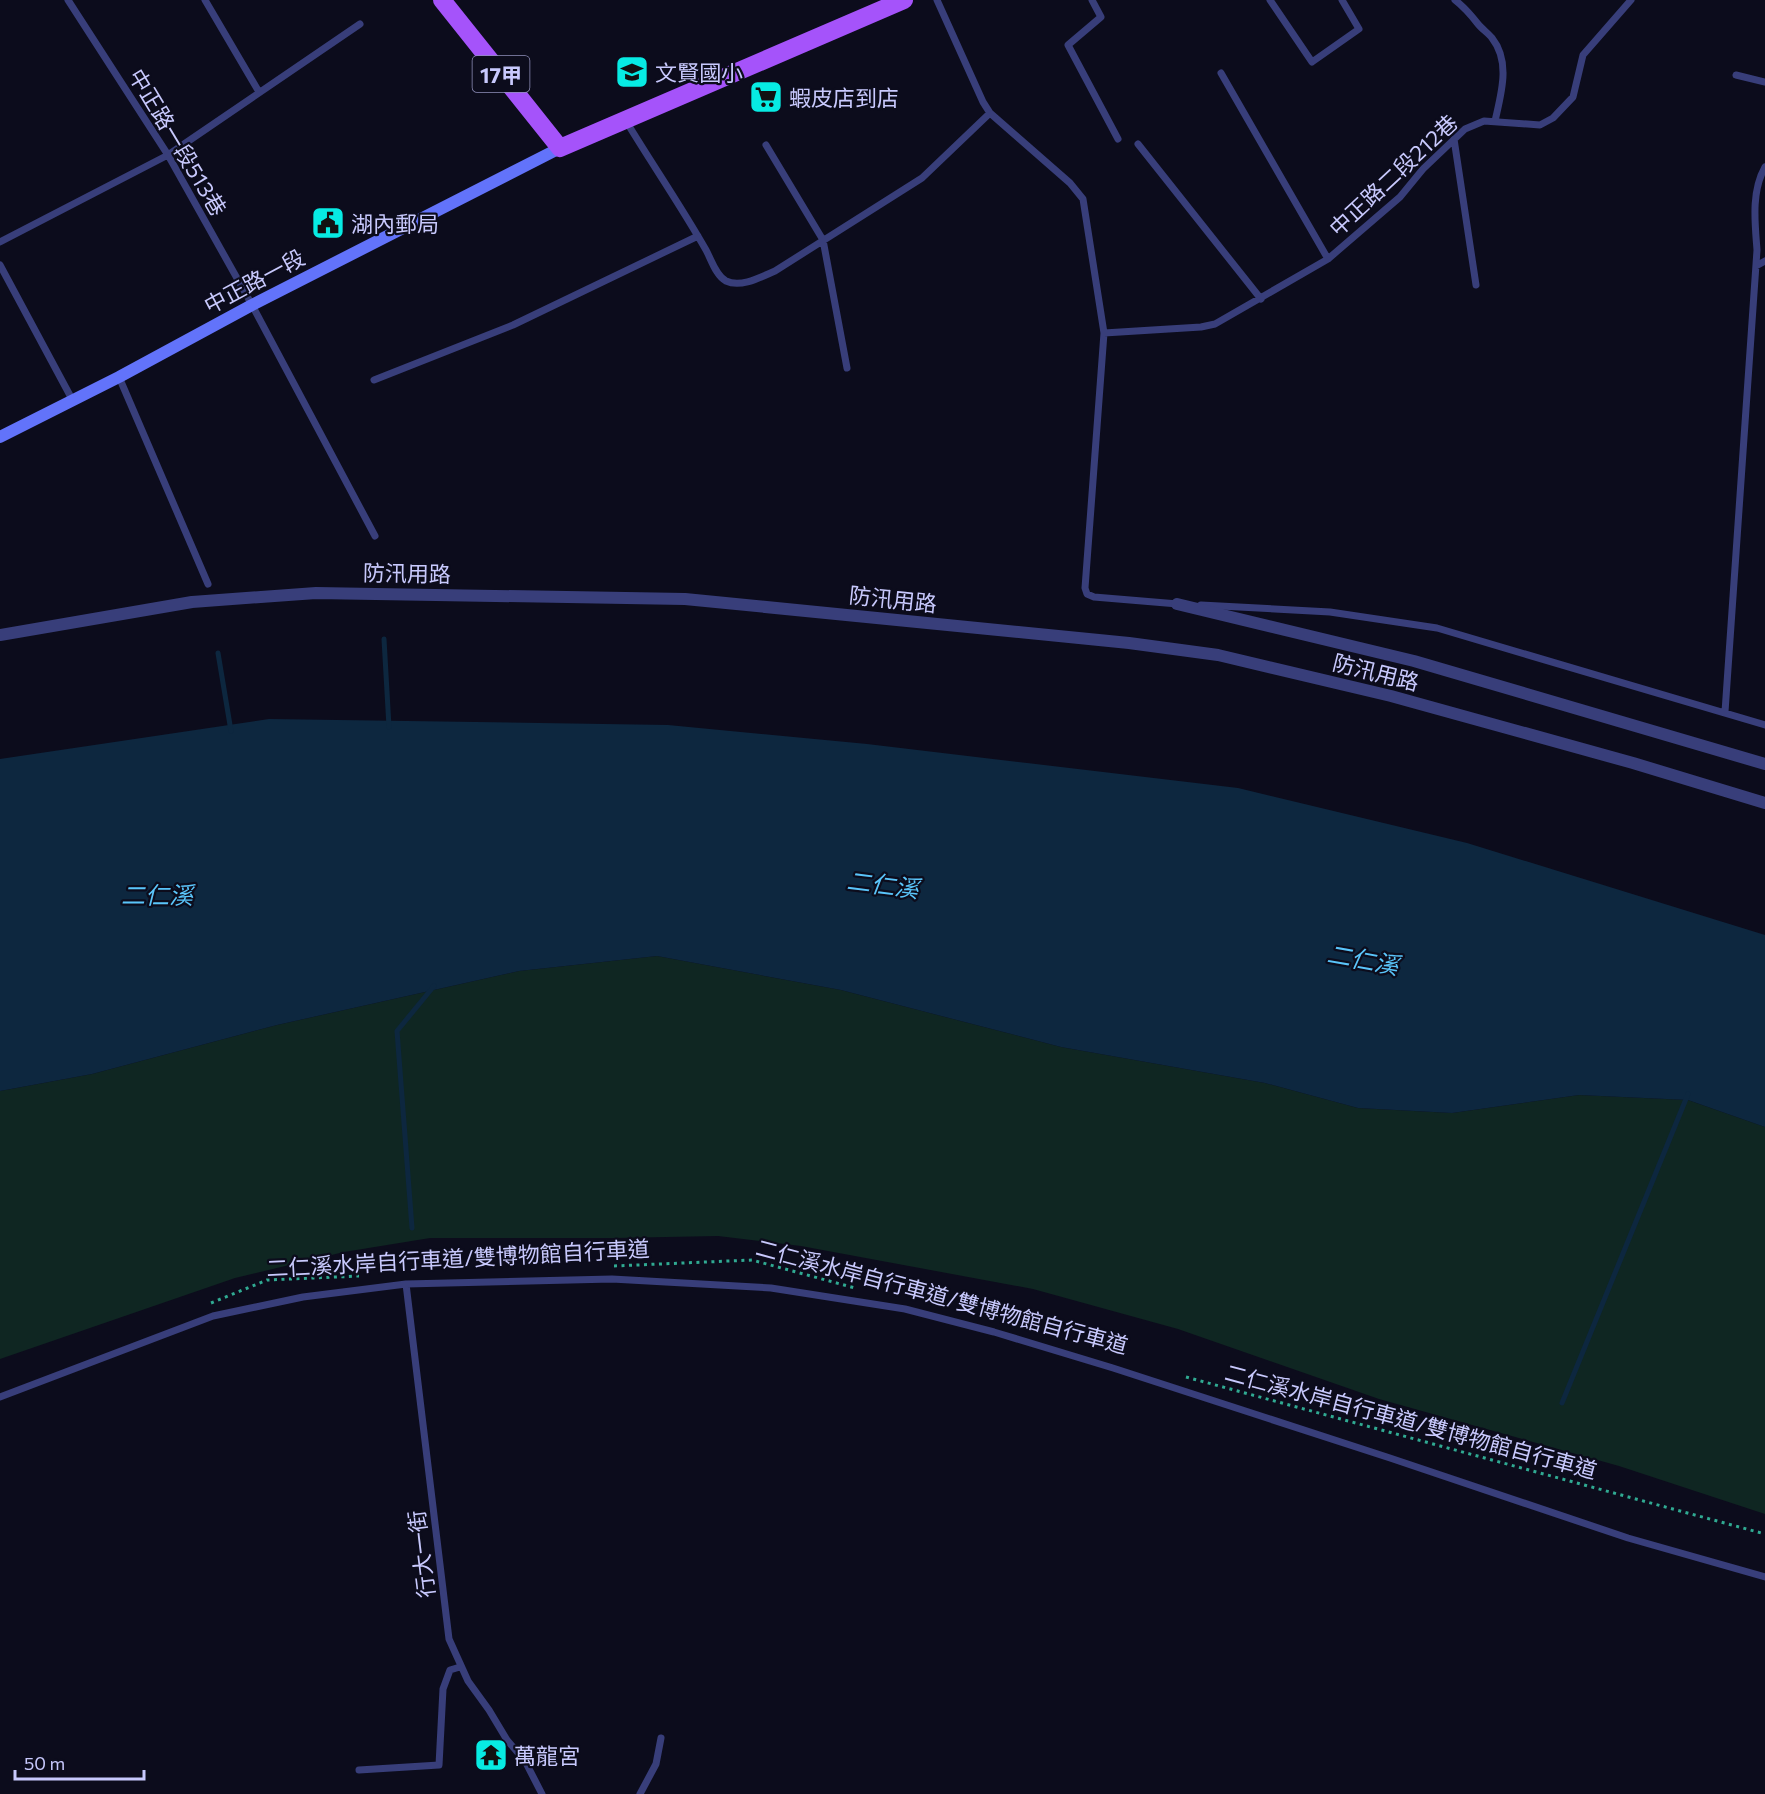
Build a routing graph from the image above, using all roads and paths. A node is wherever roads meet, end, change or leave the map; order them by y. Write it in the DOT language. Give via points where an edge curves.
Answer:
graph roads {
  1 [pos="68,0"];
  2 [pos="206,0"];
  3 [pos="442,0"];
  4 [pos="904,0"];
  5 [pos="937,0"];
  6 [pos="1092,0"];
  7 [pos="1270,0"];
  8 [pos="1342,0"];
  9 [pos="1455,0"];
  10 [pos="1631,0"];
  11 [pos="360,24"];
  12 [pos="1221,73"];
  13 [pos="1736,75"];
  14 [pos="1765,82"];
  15 [pos="259,92"];
  16 [pos="990,113"];
  17 [pos="626,121"];
  18 [pos="1495,121"];
  19 [pos="1118,139"];
  20 [pos="1454,139"];
  21 [pos="1138,144"];
  22 [pos="766,145"];
  23 [pos="560,148"];
  24 [pos="168,155"];
  25 [pos="1765,167"];
  26 [pos="698,237"];
  27 [pos="824,240"];
  28 [pos="0,242"];
  29 [pos="1328,259"];
  30 [pos="1765,261"];
  31 [pos="0,265"];
  32 [pos="1756,266"];
  33 [pos="1476,285"];
  34 [pos="1261,299"];
  35 [pos="252,304"];
  36 [pos="1104,333"];
  37 [pos="847,368"];
  38 [pos="119,376"];
  39 [pos="374,380"];
  40 [pos="73,400"];
  41 [pos="0,436"];
  42 [pos="375,536"];
  43 [pos="208,584"];
  44 [pos="1177,604"];
  45 [pos="0,635"];
  46 [pos="1725,712"];
  47 [pos="1765,725"];
  48 [pos="1765,764"];
  49 [pos="1765,803"];
  50 [pos="610,1266"];
  51 [pos="362,1276"];
  52 [pos="406,1284"];
  53 [pos="856,1288"];
  54 [pos="200,1307"];
  55 [pos="1178,1375"];
  56 [pos="0,1397"];
  57 [pos="1765,1534"];
  58 [pos="1765,1577"];
  59 [pos="460,1667"];
  60 [pos="661,1738"];
  61 [pos="359,1770"];
  62 [pos="542,1794"];
  63 [pos="640,1794"];
  1 -- 24 [label="lane, 中正路一段513巷"];
  2 -- 15 [label="lane"];
  3 -- 23 [label="main road, 17甲"];
  4 -- 17 [label="main road"];
  5 -- 16 [label="lane"];
  6 -- 19 [label="lane" via="1101,17 1068,45"];
  7 -- 8 [label="lane" via="1312,62 1359,29"];
  9 -- 18 [label="lane, 中正路二段212巷" via="1493,39 1500,53 1503,84"];
  10 -- 18 [label="lane" via="1583,55 1573,97 1553,118 1540,125"];
  11 -- 15 [label="lane"];
  12 -- 29 [label="lane"];
  13 -- 14 [label="lane"];
  15 -- 24 [label="lane"];
  16 -- 27 [label="lane" via="922,178"];
  16 -- 36 [label="lane" via="1083,199"];
  17 -- 23 [label="main road"];
  17 -- 26 [label="lane"];
  18 -- 20 [label="lane, 中正路二段212巷" via="1465,129"];
  20 -- 29 [label="lane, 中正路二段212巷" via="1400,197"];
  20 -- 33 [label="lane"];
  21 -- 34 [label="lane"];
  22 -- 27 [label="lane"];
  23 -- 35 [label="street, 中正路一段"];
  24 -- 28 [label="lane"];
  24 -- 35 [label="lane, 中正路一段513巷"];
  25 -- 32 [label="lane" via="1754,214"];
  26 -- 27 [label="lane" via="719,274 726,281 738,283 774,271"];
  26 -- 39 [label="lane" via="513,326"];
  27 -- 37 [label="lane"];
  29 -- 34 [label="lane, 中正路二段212巷"];
  30 -- 32 [label="lane"];
  31 -- 40 [label="lane"];
  32 -- 46 [label="lane"];
  34 -- 36 [label="lane, 中正路二段212巷" via="1215,324"];
  35 -- 38 [label="street, 中正路一段"];
  35 -- 42 [label="lane, 中正路一段513巷"];
  36 -- 44 [label="lane" via="1085,588 1094,597"];
  38 -- 40 [label="street, 中正路一段"];
  38 -- 43 [label="lane"];
  40 -- 41 [label="street, 中正路一段"];
  44 -- 46 [label="lane" via="1330,612 1437,628"];
  44 -- 48 [label="street" via="1414,661"];
  45 -- 49 [label="street, 防汛用路" via="192,603 316,592 685,599 1218,655 1391,696"];
  46 -- 47 [label="lane"];
  50 -- 53 [label="path, 二仁溪水岸自行車道/雙博物館自行車道" via="752,1260"];
  51 -- 54 [label="path, 二仁溪水岸自行車道/雙博物館自行車道" via="267,1280"];
  52 -- 56 [label="lane" via="303,1297 213,1316"];
  52 -- 58 [label="lane" via="612,1279 771,1288 905,1310 1113,1368 1628,1538"];
  52 -- 59 [label="lane, 行大一街" via="449,1639"];
  55 -- 57 [label="path, 二仁溪水岸自行車道/雙博物館自行車道"];
  59 -- 61 [label="lane" via="450,1670 443,1689 439,1765"];
  59 -- 62 [label="lane, 行大一街" via="525,1761"];
  60 -- 63 [label="lane" via="656,1764"];
}
